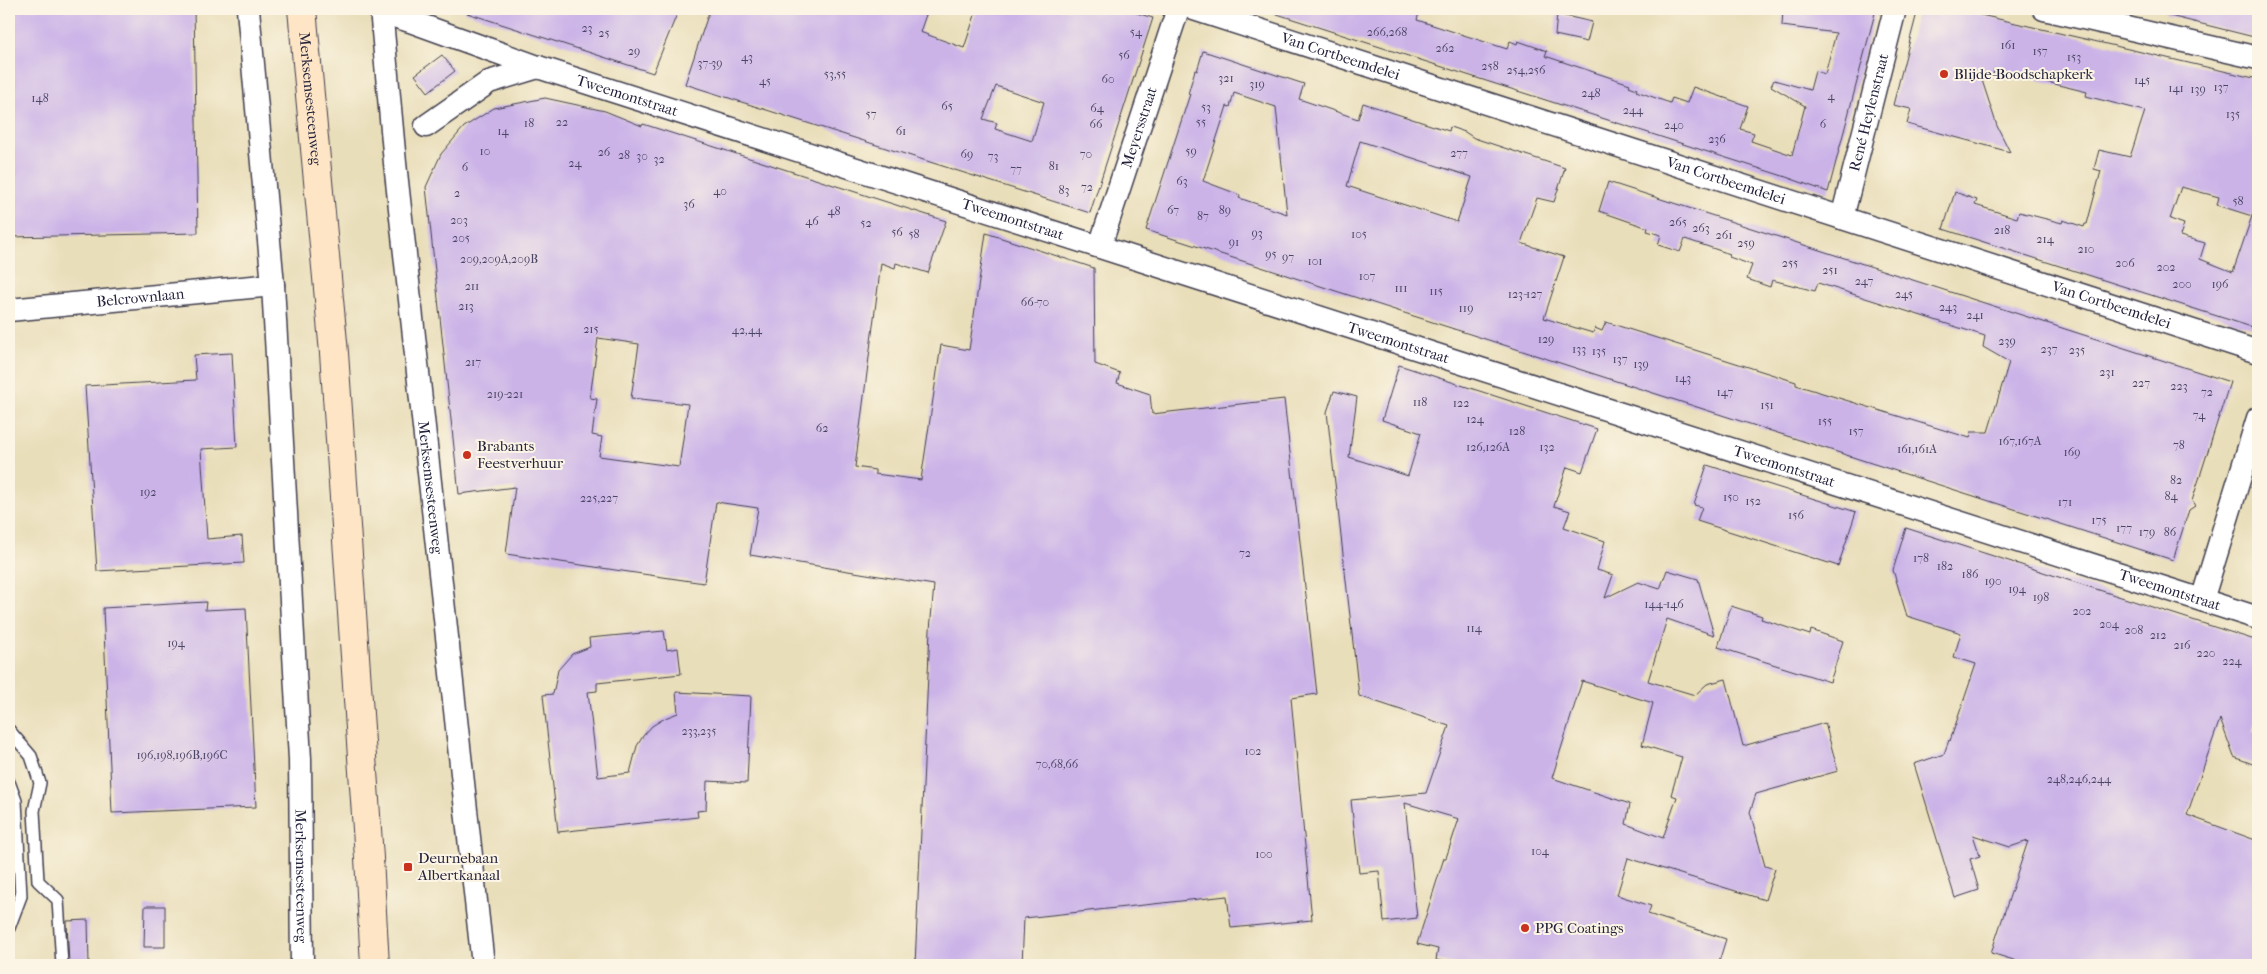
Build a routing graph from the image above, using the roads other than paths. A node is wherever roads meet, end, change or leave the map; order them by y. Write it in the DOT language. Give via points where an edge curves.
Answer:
graph roads {
  1 [pos="248,9"];
  2 [pos="302,9"];
  3 [pos="1178,9"];
  4 [pos="1194,9"];
  5 [pos="1895,9"];
  6 [pos="2044,9"];
  7 [pos="381,11"];
  8 [pos="2258,58"];
  9 [pos="538,67"];
  10 [pos="426,126"];
  11 [pos="1842,218"];
  12 [pos="1100,246"];
  13 [pos="273,285"];
  14 [pos="9,310"];
  15 [pos="2258,352"];
  16 [pos="2258,418"];
  17 [pos="2202,600"];
  18 [pos="2258,618"];
  19 [pos="9,730"];
  20 [pos="9,782"];
  21 [pos="9,928"];
  22 [pos="62,965"];
  23 [pos="302,965"];
  24 [pos="375,965"];
  25 [pos="483,965"];
  1 -- 13 [label="street, Merksemsesteenweg"];
  2 -- 24 [label="main road, Merksemsesteenweg" via="334,353"];
  3 -- 12 [label="street, Meyersstraat"];
  4 -- 11 [label="street, Van Cortbeemdelei"];
  5 -- 11 [label="street, René Heylenstraat"];
  6 -- 8 [label="street"];
  7 -- 9 [label="street, Tweemontstraat"];
  7 -- 25 [label="street, Merksemsesteenweg"];
  9 -- 10 [label="street" via="489,82"];
  9 -- 12 [label="street, Tweemontstraat"];
  11 -- 15 [label="street, Van Cortbeemdelei"];
  12 -- 17 [label="street, Tweemontstraat"];
  13 -- 14 [label="street, Belcrownlaan"];
  13 -- 23 [label="street, Merksemsesteenweg" via="300,759"];
  16 -- 17 [label="street"];
  17 -- 18 [label="street, Tweemontstraat"];
  19 -- 22 [label="lane" via="31,756 40,783 34,811 38,881 58,900"];
  20 -- 21 [label="lane" via="16,801 21,896"];
}
